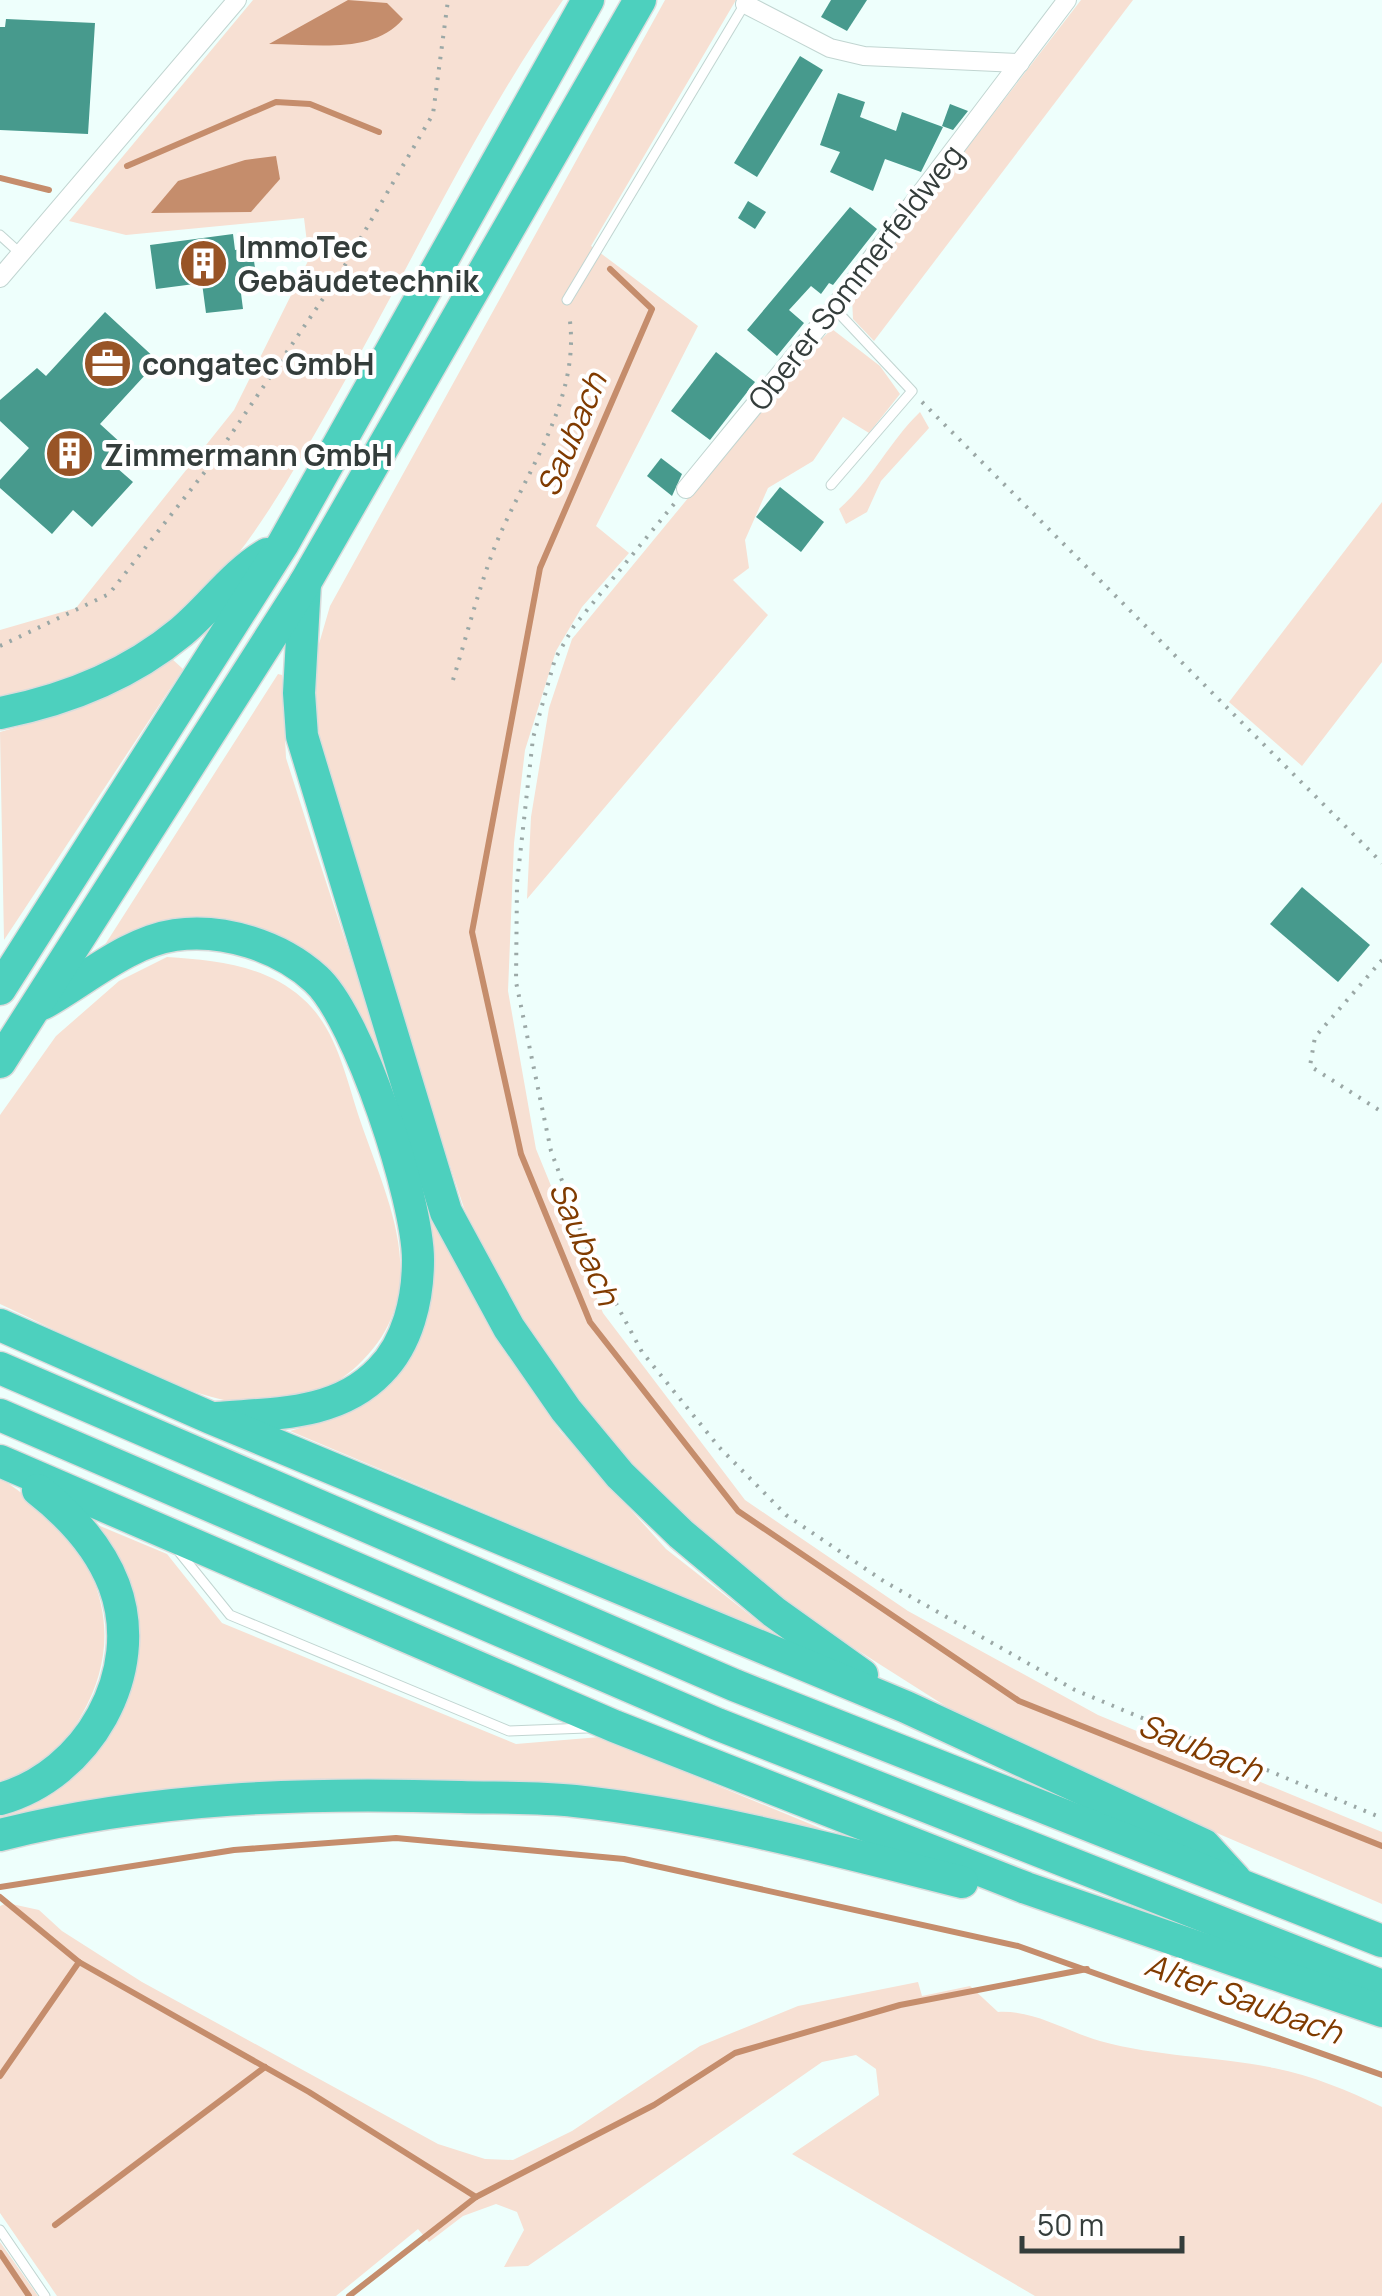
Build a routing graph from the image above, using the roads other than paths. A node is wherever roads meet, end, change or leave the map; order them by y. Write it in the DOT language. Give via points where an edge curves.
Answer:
graph roads {
  1 [pos="237,0"];
  2 [pos="588,0"];
  3 [pos="640,0"];
  4 [pos="1066,0"];
  5 [pos="746,2"];
  6 [pos="1020,62"];
  7 [pos="0,235"];
  8 [pos="21,254"];
  9 [pos="0,278"];
  10 [pos="567,300"];
  11 [pos="834,308"];
  12 [pos="831,486"];
  13 [pos="686,489"];
  14 [pos="283,544"];
  15 [pos="305,583"];
  16 [pos="0,713"];
  17 [pos="0,989"];
  18 [pos="38,1006"];
  19 [pos="0,1062"];
  20 [pos="0,1325"];
  21 [pos="0,1368"];
  22 [pos="0,1415"];
  23 [pos="211,1418"];
  24 [pos="1,1462"];
  25 [pos="166,1535"];
  26 [pos="906,1707"];
  27 [pos="614,1726"];
  28 [pos="0,1799"];
  29 [pos="0,1835"];
  30 [pos="1242,1886"];
  31 [pos="1026,1888"];
  32 [pos="1382,1941"];
  33 [pos="1382,1986"];
  34 [pos="1382,2011"];
  35 [pos="0,2230"];
  36 [pos="45,2296"];
  1 -- 8 [label="street"];
  2 -- 14 [label="highway"];
  3 -- 15 [label="highway"];
  4 -- 6 [label="street, Oberer Sommerfeldweg"];
  5 -- 6 [label="street" via="830,48 864,56"];
  5 -- 10 [label="lane"];
  6 -- 11 [label="street, Oberer Sommerfeldweg"];
  7 -- 8 [label="lane"];
  8 -- 9 [label="street"];
  11 -- 12 [label="lane" via="912,391"];
  11 -- 13 [label="street, Oberer Sommerfeldweg"];
  14 -- 16 [label="highway" via="250,564 180,632 118,674 49,703"];
  14 -- 17 [label="highway"];
  15 -- 18 [label="highway"];
  15 -- 26 [label="highway" via="299,693 312,780 446,1212 489,1293 566,1410 620,1475 774,1612"];
  18 -- 19 [label="highway"];
  18 -- 23 [label="highway" via="140,946 175,935 206,935 256,944 296,964 330,994 352,1028 416,1226 417,1287 408,1326 382,1370 342,1398 288,1413"];
  20 -- 23 [label="highway"];
  21 -- 30 [label="highway" via="734,1685"];
  22 -- 33 [label="highway" via="717,1724"];
  23 -- 26 [label="highway"];
  24 -- 25 [label="highway"];
  24 -- 28 [label="highway" via="54,1502 91,1543 114,1587 121,1635 119,1675 94,1732 45,1780"];
  25 -- 27 [label="highway"];
  25 -- 27 [label="lane" via="230,1615 509,1731"];
  26 -- 30 [label="highway" via="1204,1845"];
  27 -- 31 [label="highway"];
  29 -- 31 [label="highway" via="170,1805 274,1796 573,1801 701,1821 987,1888"];
  30 -- 32 [label="highway"];
  31 -- 34 [label="highway"];
  35 -- 36 [label="lane"];
}
